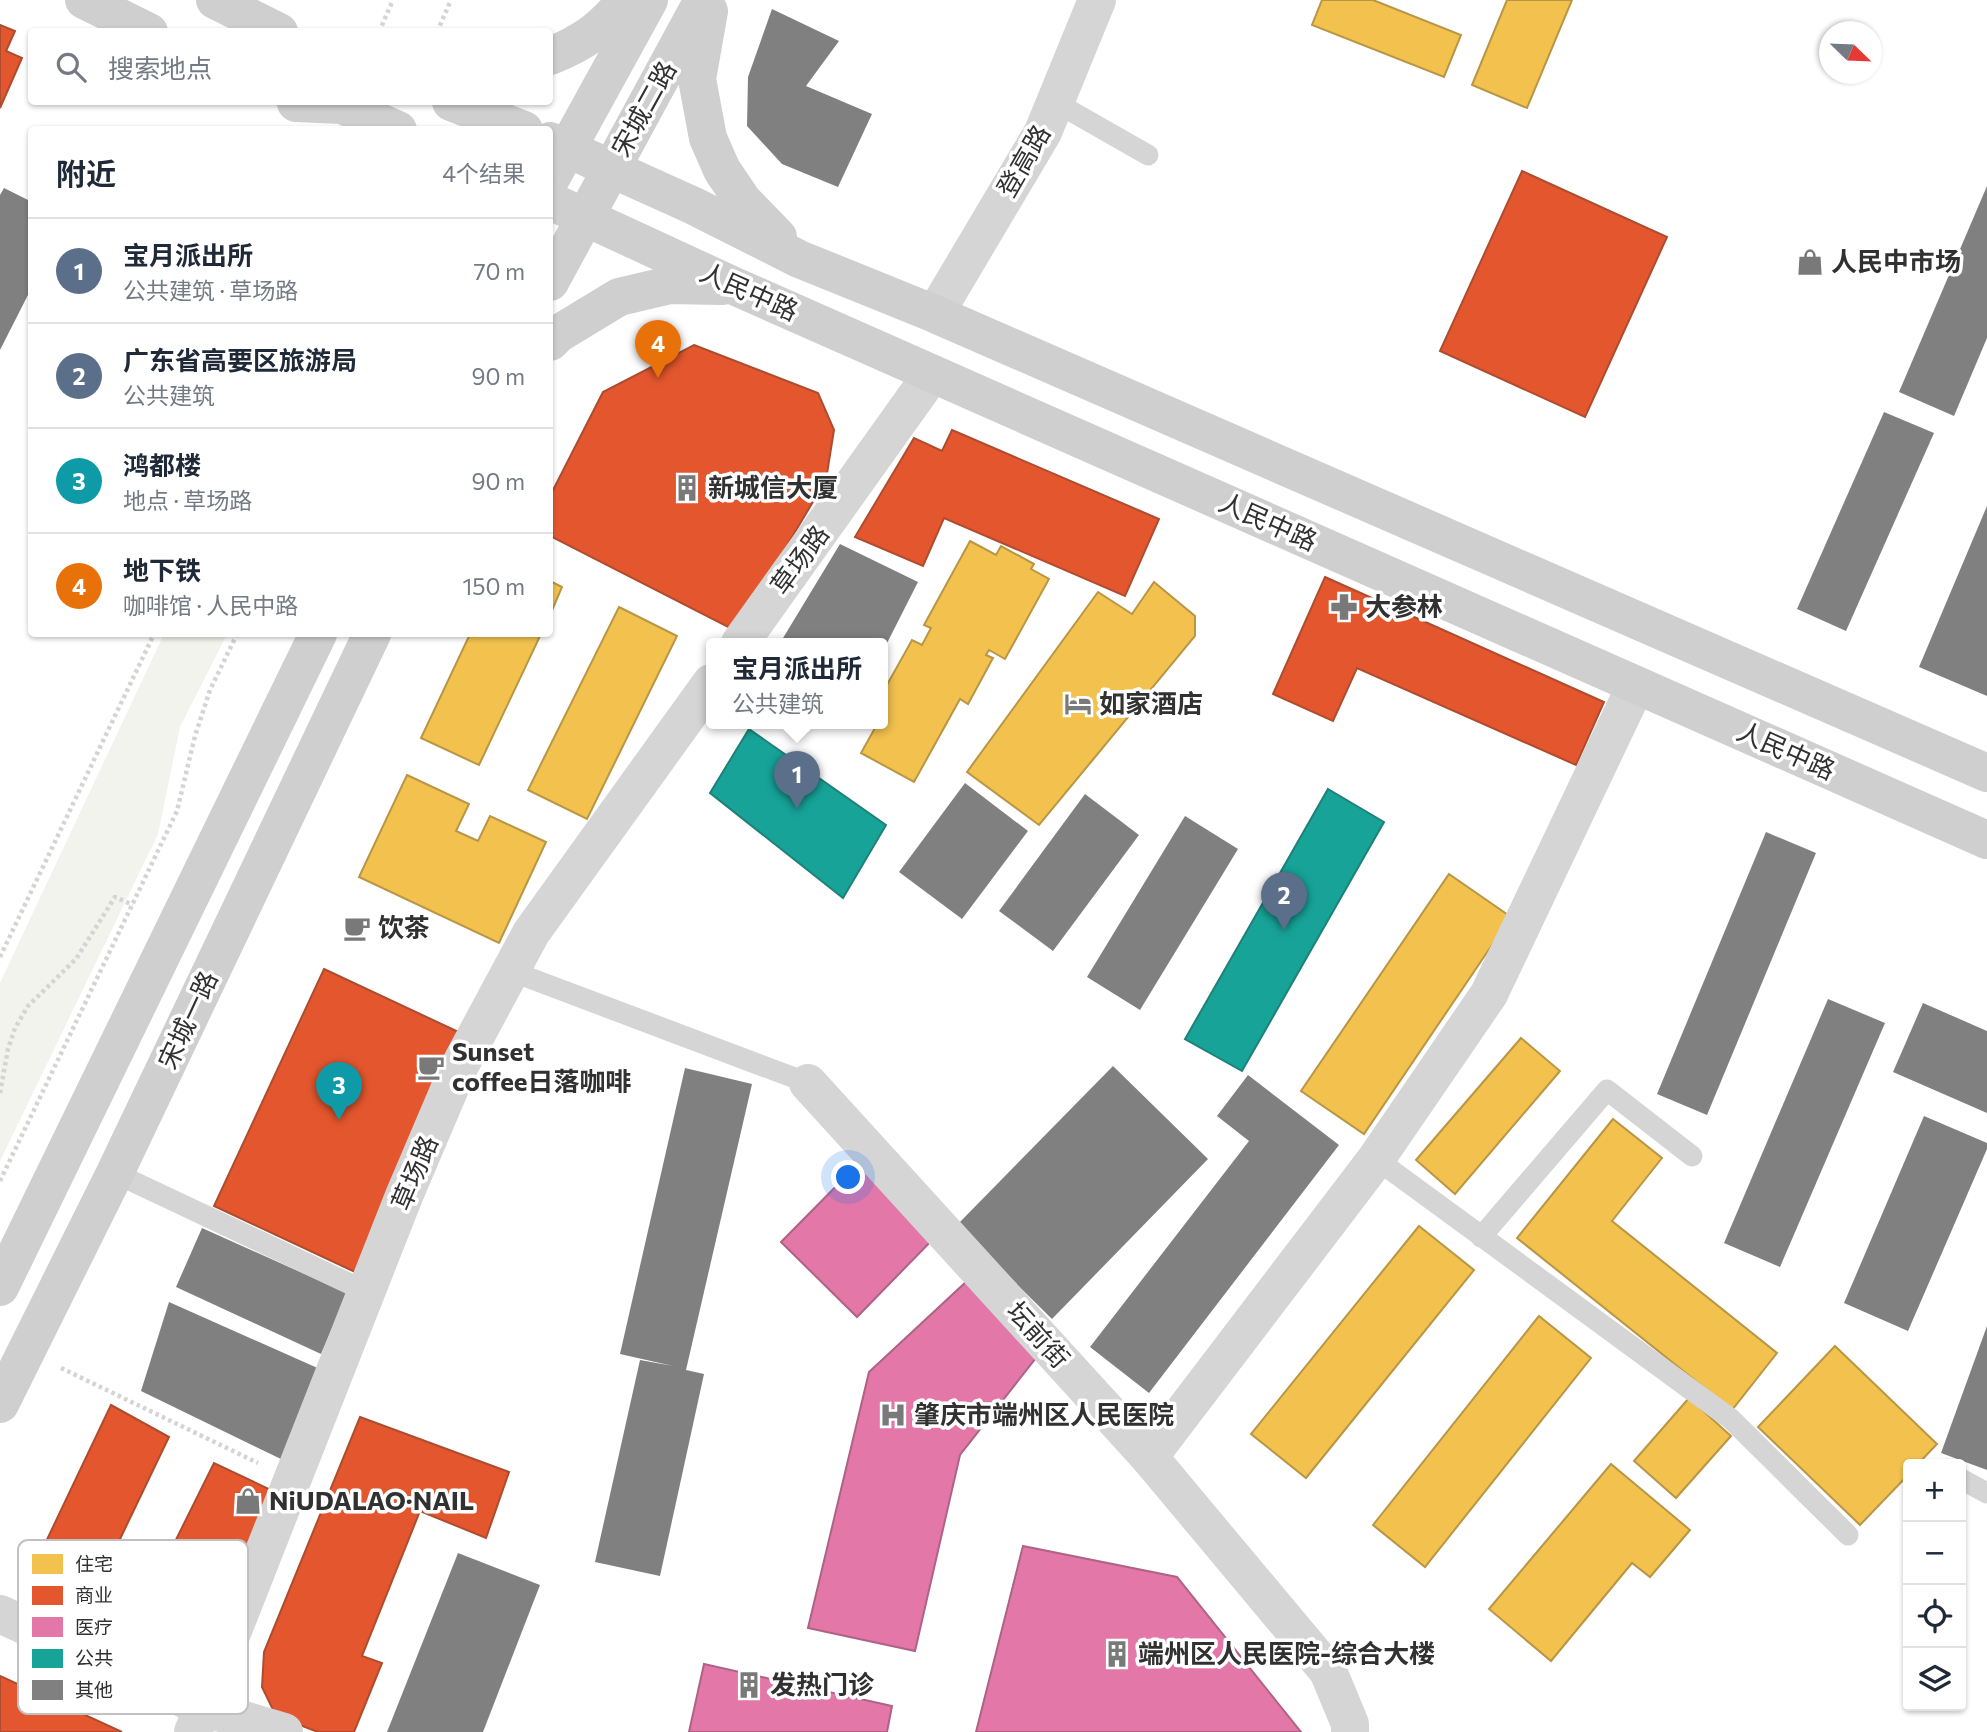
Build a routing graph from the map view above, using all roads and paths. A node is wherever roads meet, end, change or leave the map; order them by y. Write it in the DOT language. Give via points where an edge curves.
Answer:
graph roads {
  1 [pos="84,0"];
  2 [pos="215,0"];
  3 [pos="393,0"];
  4 [pos="451,0"];
  5 [pos="626,0"];
  6 [pos="649,0"];
  7 [pos="703,0"];
  8 [pos="711,0"];
  9 [pos="1097,0"];
  10 [pos="141,28"];
  11 [pos="271,28"];
  12 [pos="381,28"];
  13 [pos="439,28"];
  14 [pos="553,55"];
  15 [pos="1055,102"];
  16 [pos="297,105"];
  17 [pos="342,105"];
  18 [pos="459,105"];
  19 [pos="321,126"];
  20 [pos="389,126"];
  21 [pos="514,126"];
  22 [pos="1148,155"];
  23 [pos="555,157"];
  24 [pos="611,169"];
  25 [pos="553,202"];
  26 [pos="584,217"];
  27 [pos="799,258"];
  28 [pos="553,276"];
  29 [pos="734,286"];
  30 [pos="935,314"];
  31 [pos="553,339"];
  32 [pos="932,374"];
  33 [pos="153,637"];
  34 [pos="236,637"];
  35 [pos="317,637"];
  36 [pos="371,637"];
  37 [pos="744,638"];
  38 [pos="1636,685"];
  39 [pos="706,690"];
  40 [pos="1987,773"];
  41 [pos="1987,840"];
  42 [pos="133,905"];
  43 [pos="0,957"];
  44 [pos="511,971"];
  45 [pos="808,1083"];
  46 [pos="0,1093"];
  47 [pos="1692,1156"];
  48 [pos="1376,1159"];
  49 [pos="115,1173"];
  50 [pos="0,1181"];
  51 [pos="1481,1237"];
  52 [pos="0,1287"];
  53 [pos="367,1292"];
  54 [pos="51,1363"];
  55 [pos="0,1404"];
  56 [pos="1149,1457"];
  57 [pos="293,1480"];
  58 [pos="1966,1482"];
  59 [pos="1987,1493"];
  60 [pos="1848,1535"];
  61 [pos="248,1595"];
  62 [pos="0,1614"];
  63 [pos="18,1624"];
  64 [pos="199,1720"];
  65 [pos="284,1732"];
  66 [pos="1350,1732"];
  1 -- 10 [label="main road"];
  2 -- 11 [label="main road"];
  3 -- 12 [label="path"];
  4 -- 13 [label="path"];
  5 -- 14 [label="main road" via="576,46"];
  6 -- 23 [label="main road, 宋城二路"];
  7 -- 24 [label="main road, 宋城二路"];
  8 -- 27 [label="main road" via="697,79 708,138 743,201"];
  9 -- 15 [label="street, 登高路"];
  15 -- 22 [label="lane"];
  15 -- 30 [label="street, 登高路" via="1043,132"];
  16 -- 19 [label="main road"];
  17 -- 20 [label="main road"];
  18 -- 21 [label="main road"];
  23 -- 24 [label="main road, 人民中路"];
  24 -- 26 [label="main road, 宋城二路"];
  24 -- 27 [label="main road, 人民中路"];
  25 -- 26 [label="main road, 人民中路"];
  26 -- 28 [label="main road"];
  26 -- 29 [label="main road, 人民中路"];
  27 -- 30 [label="main road, 人民中路"];
  29 -- 31 [label="main road" via="670,285 618,297"];
  29 -- 32 [label="main road, 人民中路"];
  30 -- 40 [label="main road, 人民中路"];
  32 -- 37 [label="street, 草场路"];
  32 -- 38 [label="main road, 人民中路"];
  33 -- 43 [label="path"];
  34 -- 42 [label="path" via="210,690 177,811"];
  35 -- 52 [label="main road, 宋城一路"];
  36 -- 49 [label="main road, 宋城一路"];
  38 -- 41 [label="main road, 人民中路"];
  38 -- 48 [label="street" via="1489,994"];
  39 -- 44 [label="street, 草场路" via="531,933"];
  42 -- 46 [label="path" via="115,897 76,959 28,1006 8,1049"];
  42 -- 50 [label="path"];
  44 -- 45 [label="lane"];
  44 -- 53 [label="street, 草场路" via="458,1069"];
  45 -- 56 [label="street, 坛前街"];
  47 -- 51 [label="lane" via="1607,1090"];
  48 -- 51 [label="lane"];
  48 -- 56 [label="street"];
  49 -- 53 [label="lane"];
  49 -- 55 [label="main road, 宋城一路"];
  51 -- 60 [label="lane" via="1731,1419"];
  53 -- 57 [label="street, 草场路"];
  54 -- 57 [label="path"];
  56 -- 66 [label="street, 坛前街" via="1328,1671"];
  57 -- 61 [label="street, 草场路"];
  58 -- 59 [label="lane"];
  62 -- 63 [label="street"];
  64 -- 65 [label="street"];
}
